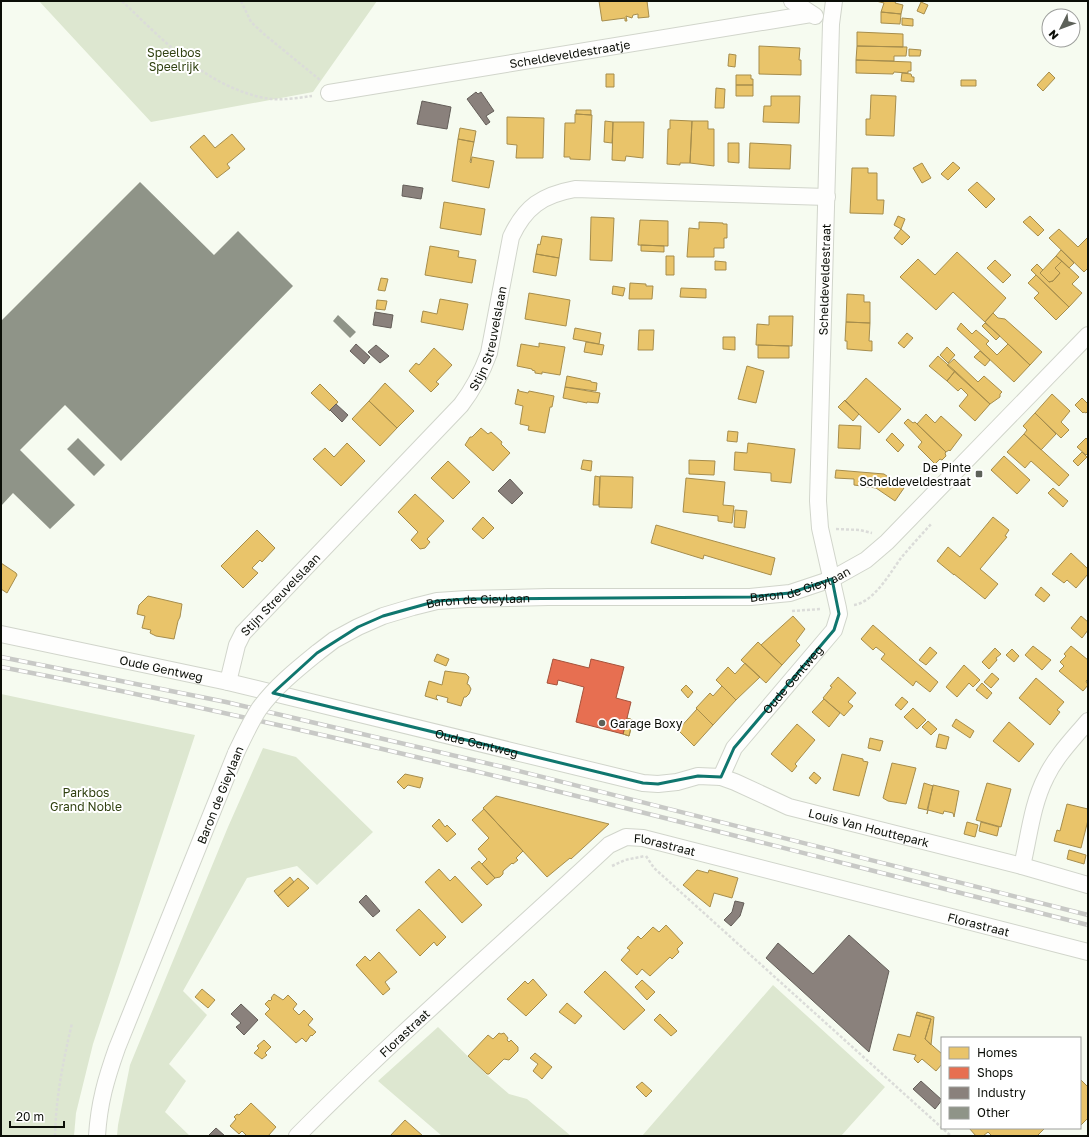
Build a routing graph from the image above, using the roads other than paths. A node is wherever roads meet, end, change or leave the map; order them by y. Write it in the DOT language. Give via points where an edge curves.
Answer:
graph roads {
  1 [pos="792,1"];
  2 [pos="834,1"];
  3 [pos="811,14"];
  4 [pos="831,24"];
  5 [pos="329,94"];
  6 [pos="827,197"];
  7 [pos="1088,335"];
  8 [pos="832,579"];
  9 [pos="1,634"];
  10 [pos="228,682"];
  11 [pos="1088,721"];
  12 [pos="720,777"];
  13 [pos="1022,866"];
  14 [pos="1088,885"];
  15 [pos="1088,952"];
  16 [pos="97,1136"];
  17 [pos="297,1136"];
  1 -- 3 [label="street"];
  2 -- 4 [label="street, Scheldeveldestraat"];
  3 -- 4 [label="street"];
  3 -- 5 [label="street, Scheldeveldestraatje"];
  4 -- 6 [label="street, Scheldeveldestraat"];
  6 -- 8 [label="street, Scheldeveldestraat" via="818,501 820,528"];
  6 -- 10 [label="street, Stijn Streuvelslaan" via="575,189 544,198 529,209 518,222 511,238 489,353 474,388 461,405 243,633 237,645"];
  7 -- 8 [label="street, Baron de Gieylaan" via="887,542 866,560"];
  8 -- 12 [label="street, Oude Gentweg" via="839,614 834,630 734,748"];
  8 -- 16 [label="street, Baron de Gieylaan, bridge" via="790,593 750,597 548,597 437,601 383,616 334,640 294,672 273,693 248,728 236,753 117,1048 104,1084"];
  9 -- 10 [label="street, Oude Gentweg"];
  10 -- 12 [label="street, Oude Gentweg" via="643,783 677,782 698,776"];
  11 -- 13 [label="street" via="1045,778 1037,799"];
  12 -- 13 [label="street, Louis Van Houttepark" via="789,807"];
  13 -- 14 [label="street, Louis Van Houttepark"];
  15 -- 17 [label="street, Florastraat" via="635,836 626,836 609,845 400,1035"];
}
